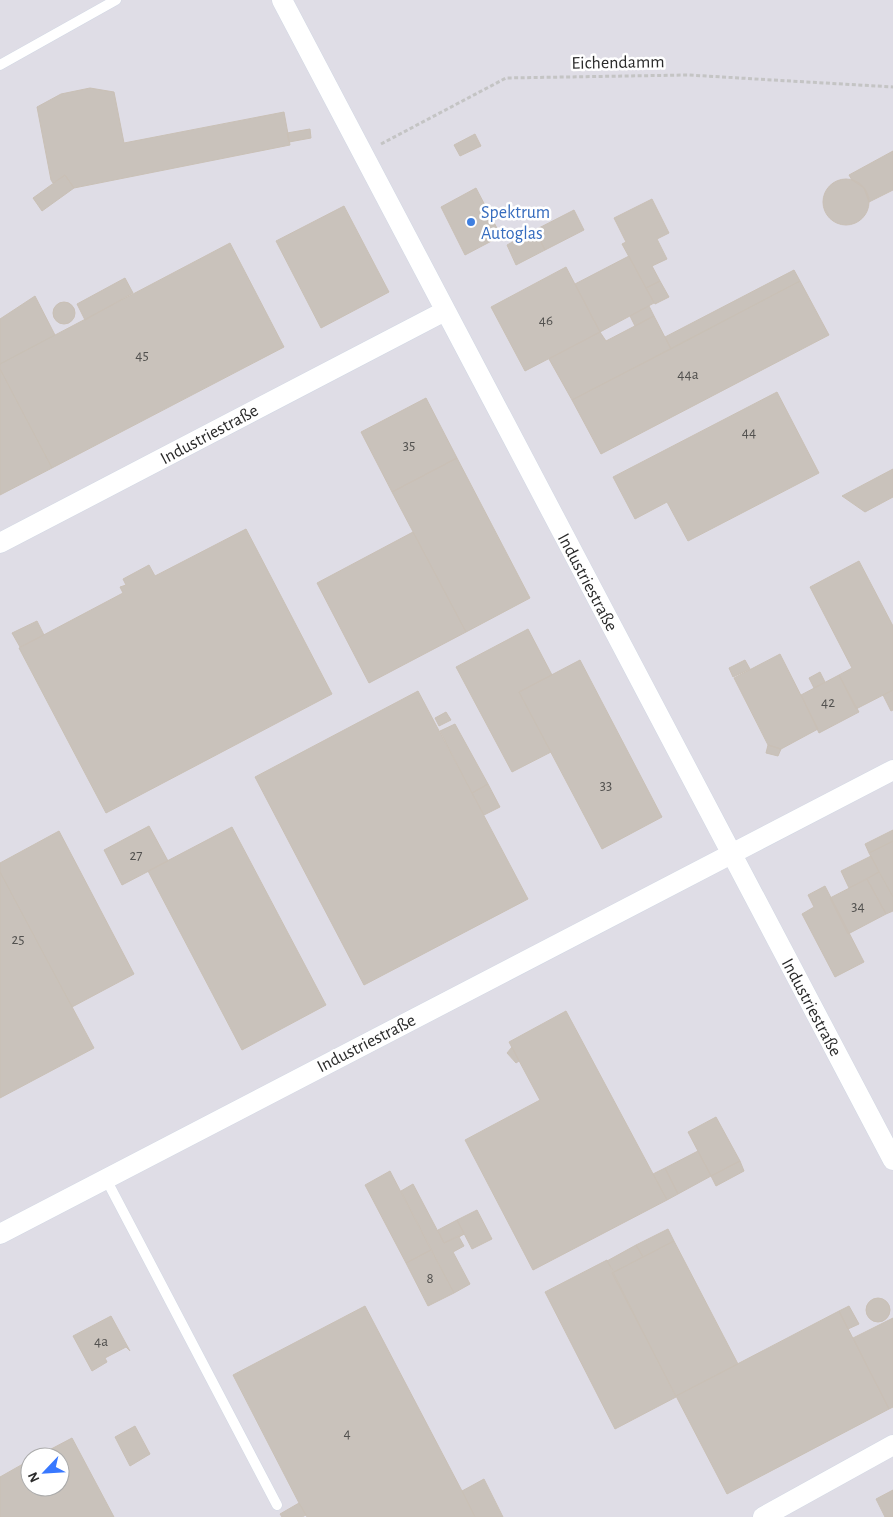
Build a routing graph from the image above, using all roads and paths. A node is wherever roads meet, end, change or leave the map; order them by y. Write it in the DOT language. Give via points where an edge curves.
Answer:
graph roads {
  1 [pos="116,0"];
  2 [pos="282,0"];
  3 [pos="0,65"];
  4 [pos="893,87"];
  5 [pos="362,153"];
  6 [pos="446,311"];
  7 [pos="0,543"];
  8 [pos="893,770"];
  9 [pos="732,854"];
  10 [pos="893,1160"];
  11 [pos="106,1179"];
  12 [pos="0,1234"];
  13 [pos="893,1445"];
  14 [pos="277,1505"];
  15 [pos="763,1517"];
  1 -- 3 [label="lane"];
  2 -- 5 [label="street, Industriestraße"];
  4 -- 5 [label="path, Eichendamm" via="688,75 506,78"];
  5 -- 6 [label="street, Industriestraße"];
  6 -- 7 [label="street, Industriestraße"];
  6 -- 9 [label="street, Industriestraße"];
  8 -- 9 [label="street, Industriestraße"];
  9 -- 10 [label="street, Industriestraße"];
  9 -- 11 [label="street, Industriestraße"];
  11 -- 12 [label="street, Industriestraße"];
  11 -- 14 [label="lane"];
  13 -- 15 [label="street"];
}
